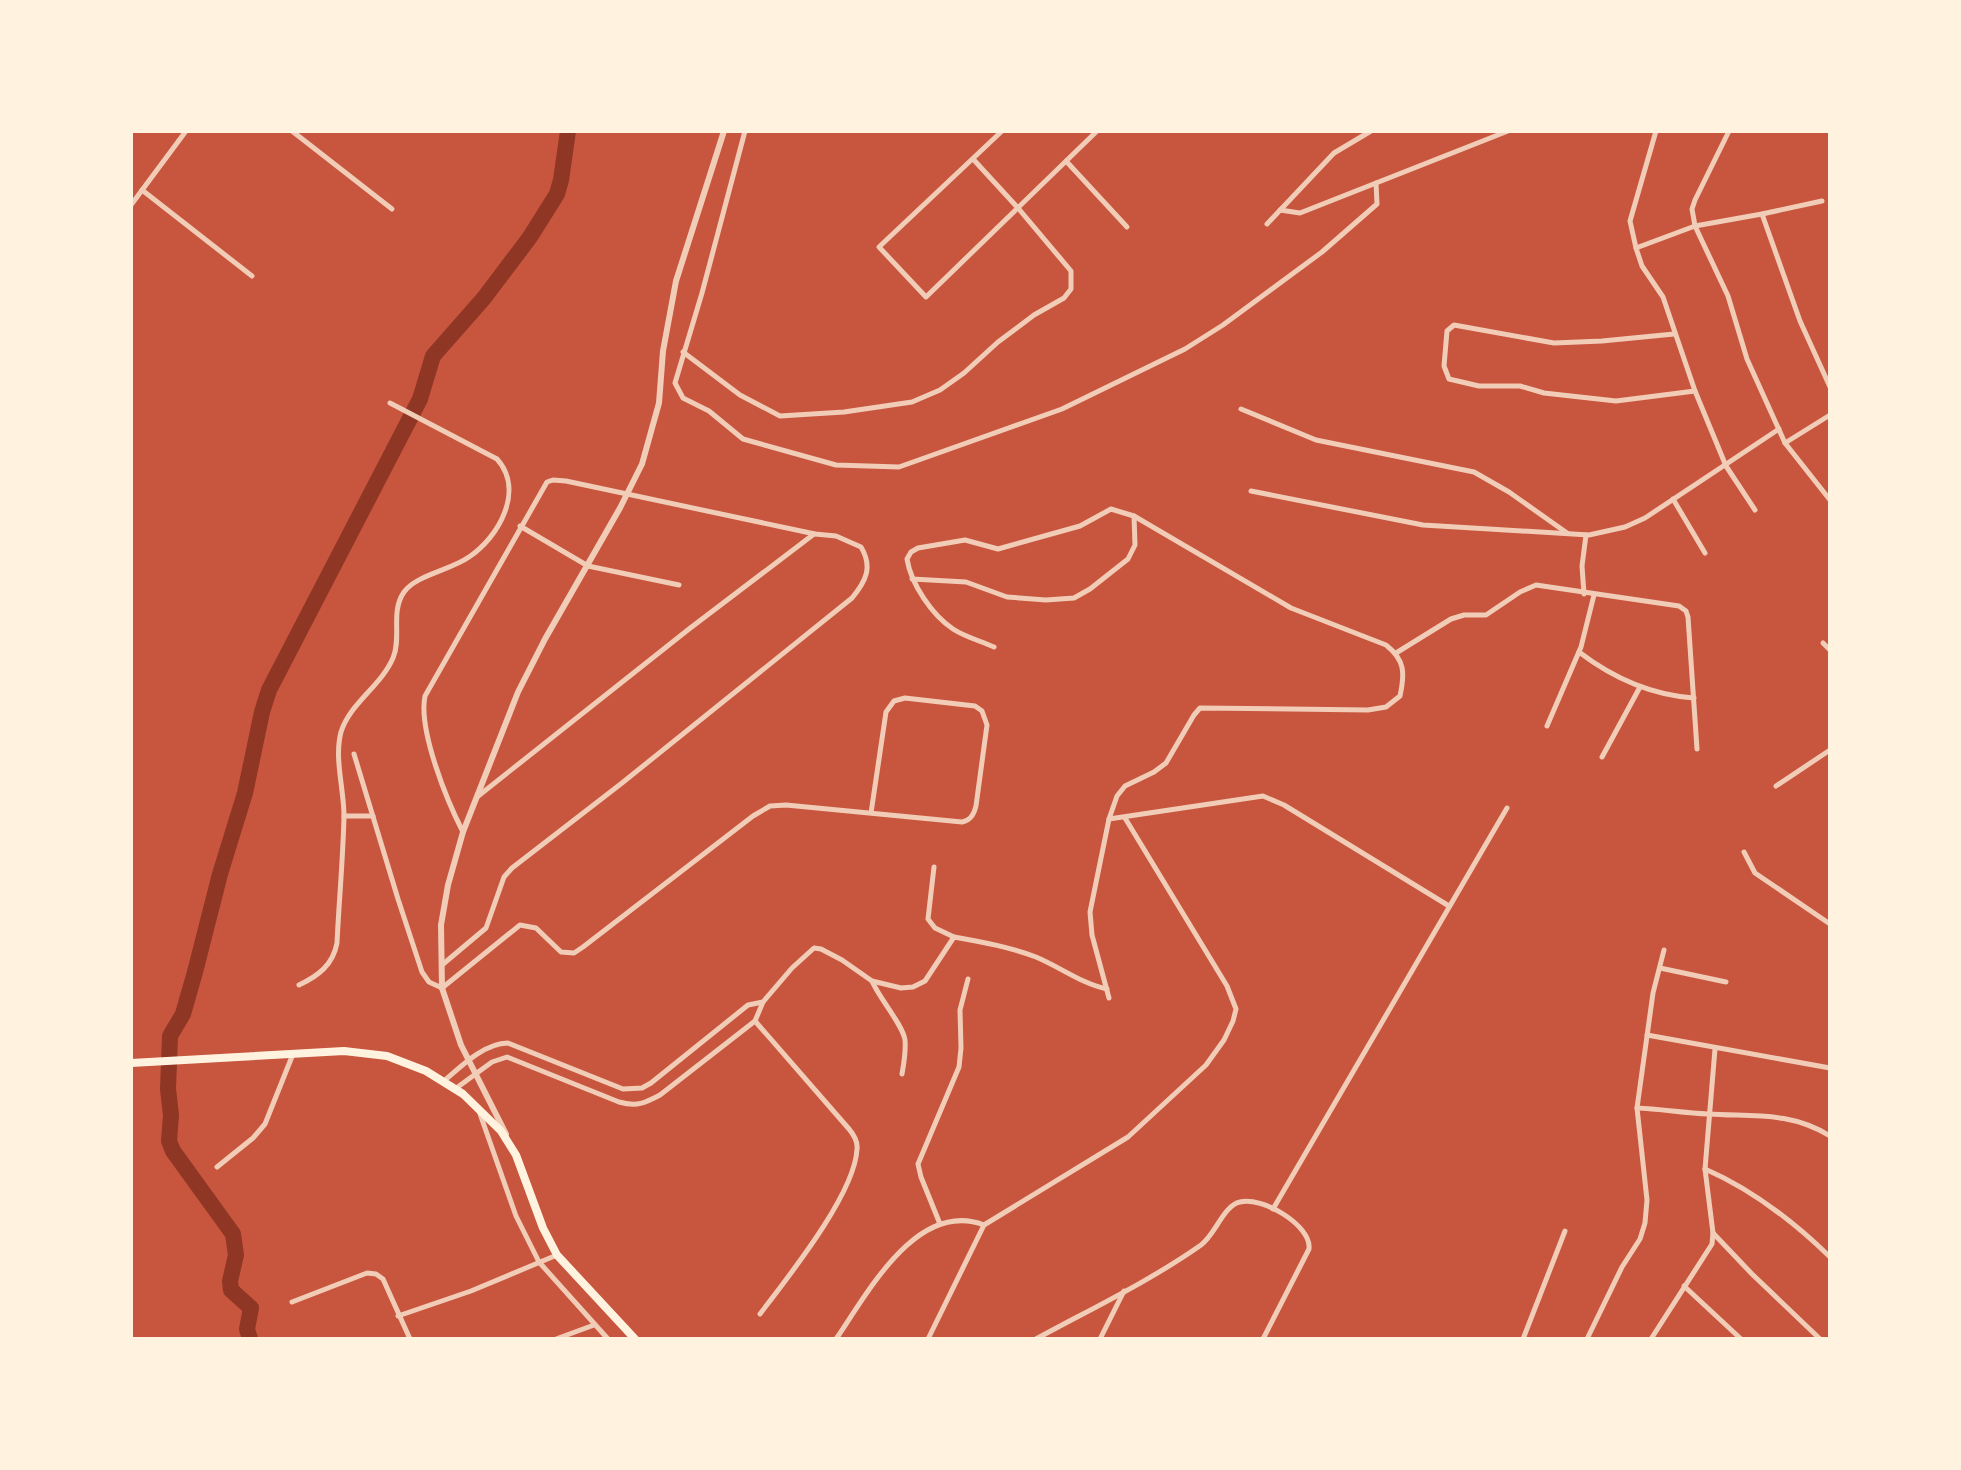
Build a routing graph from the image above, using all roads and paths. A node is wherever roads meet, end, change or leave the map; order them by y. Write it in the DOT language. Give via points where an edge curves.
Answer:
graph roads {
  1 [pos="186,131"];
  2 [pos="292,131"];
  3 [pos="724,131"];
  4 [pos="745,131"];
  5 [pos="1002,131"];
  6 [pos="1097,131"];
  7 [pos="1371,131"];
  8 [pos="1508,131"];
  9 [pos="1656,131"];
  10 [pos="1728,131"];
  11 [pos="973,159"];
  12 [pos="1066,161"];
  13 [pos="1376,183"];
  14 [pos="142,190"];
  15 [pos="1822,201"];
  16 [pos="131,205"];
  17 [pos="1018,208"];
  18 [pos="391,209"];
  19 [pos="1280,210"];
  20 [pos="1762,214"];
  21 [pos="1267,224"];
  22 [pos="1695,226"];
  23 [pos="1127,228"];
  24 [pos="1636,248"];
  25 [pos="252,276"];
  26 [pos="1674,334"];
  27 [pos="683,352"];
  28 [pos="1830,387"];
  29 [pos="1695,391"];
  30 [pos="390,403"];
  31 [pos="1241,409"];
  32 [pos="1830,415"];
  33 [pos="1779,429"];
  34 [pos="1785,443"];
  35 [pos="1726,466"];
  36 [pos="1251,491"];
  37 [pos="1828,492"];
  38 [pos="628,494"];
  39 [pos="1674,499"];
  40 [pos="1830,500"];
  41 [pos="1755,510"];
  42 [pos="1134,516"];
  43 [pos="520,526"];
  44 [pos="815,534"];
  45 [pos="1570,534"];
  46 [pos="1586,535"];
  47 [pos="1705,553"];
  48 [pos="588,566"];
  49 [pos="912,579"];
  50 [pos="679,585"];
  51 [pos="1584,594"];
  52 [pos="1594,595"];
  53 [pos="1823,643"];
  54 [pos="994,647"];
  55 [pos="1830,650"];
  56 [pos="1578,652"];
  57 [pos="1396,653"];
  58 [pos="1640,687"];
  59 [pos="1694,698"];
  60 [pos="1547,726"];
  61 [pos="1697,749"];
  62 [pos="1830,750"];
  63 [pos="354,754"];
  64 [pos="1602,757"];
  65 [pos="1776,786"];
  66 [pos="475,799"];
  67 [pos="1507,808"];
  68 [pos="871,813"];
  69 [pos="344,816"];
  70 [pos="373,816"];
  71 [pos="1125,818"];
  72 [pos="1109,819"];
  73 [pos="463,832"];
  74 [pos="1744,852"];
  75 [pos="934,867"];
  76 [pos="1449,906"];
  77 [pos="1830,924"];
  78 [pos="954,937"];
  79 [pos="1664,950"];
  80 [pos="442,965"];
  81 [pos="1660,968"];
  82 [pos="968,979"];
  83 [pos="872,981"];
  84 [pos="1726,982"];
  85 [pos="299,985"];
  86 [pos="442,988"];
  87 [pos="1107,989"];
  88 [pos="1109,998"];
  89 [pos="763,1002"];
  90 [pos="755,1021"];
  91 [pos="1647,1035"];
  92 [pos="1715,1049"];
  93 [pos="293,1054"];
  94 [pos="468,1061"];
  95 [pos="131,1063"];
  96 [pos="1830,1068"];
  97 [pos="475,1072"];
  98 [pos="902,1074"];
  99 [pos="443,1082"];
  100 [pos="455,1089"];
  101 [pos="478,1107"];
  102 [pos="1637,1108"];
  103 [pos="1709,1114"];
  104 [pos="1830,1136"];
  105 [pos="510,1143"];
  106 [pos="217,1167"];
  107 [pos="1705,1169"];
  108 [pos="1273,1209"];
  109 [pos="940,1224"];
  110 [pos="984,1225"];
  111 [pos="1565,1231"];
  112 [pos="1713,1233"];
  113 [pos="557,1255"];
  114 [pos="1830,1257"];
  115 [pos="540,1262"];
  116 [pos="1684,1286"];
  117 [pos="1124,1291"];
  118 [pos="292,1302"];
  119 [pos="760,1314"];
  120 [pos="398,1316"];
  121 [pos="594,1325"];
  122 [pos="410,1339"];
  123 [pos="556,1339"];
  124 [pos="608,1339"];
  125 [pos="635,1339"];
  126 [pos="836,1339"];
  127 [pos="928,1339"];
  128 [pos="1036,1339"];
  129 [pos="1100,1339"];
  130 [pos="1263,1339"];
  131 [pos="1523,1339"];
  132 [pos="1587,1339"];
  133 [pos="1651,1339"];
  134 [pos="1741,1339"];
  135 [pos="1819,1339"];
  1 -- 14 [label="street"];
  2 -- 18 [label="street"];
  3 -- 38 [label="street" via="676,281 659,403 646,454"];
  4 -- 27 [label="street"];
  5 -- 11 [label="street"];
  6 -- 12 [label="street"];
  7 -- 19 [label="street" via="1334,153"];
  8 -- 13 [label="street"];
  9 -- 24 [label="street" via="1630,221"];
  10 -- 22 [label="street" via="1695,200"];
  11 -- 17 [label="street"];
  11 -- 17 [label="street" via="879,247 926,297"];
  12 -- 17 [label="street"];
  12 -- 23 [label="street"];
  13 -- 19 [label="street" via="1300,213"];
  13 -- 27 [label="street" via="1377,204 1322,252 1185,349 1062,409 899,467 836,465 743,439 709,411 683,398 675,383"];
  14 -- 16 [label="street"];
  14 -- 25 [label="street"];
  15 -- 20 [label="street"];
  17 -- 27 [label="street" via="1070,271 1071,289 940,390 912,402 780,415 740,395"];
  19 -- 21 [label="street"];
  20 -- 22 [label="street"];
  20 -- 28 [label="street" via="1800,321"];
  22 -- 24 [label="street"];
  22 -- 33 [label="street" via="1728,296 1747,359"];
  24 -- 26 [label="street" via="1663,297"];
  26 -- 29 [label="street"];
  26 -- 29 [label="street" via="1554,343 1454,325 1447,331 1444,366 1449,379 1479,386 1520,386 1616,401"];
  29 -- 35 [label="street"];
  30 -- 69 [label="street" via="497,458 505,467 510,501 471,556 417,580 400,598 393,657 341,732"];
  31 -- 45 [label="street" via="1315,440 1474,472"];
  32 -- 34 [label="street"];
  33 -- 34 [label="street"];
  33 -- 35 [label="street"];
  34 -- 37 [label="street"];
  35 -- 39 [label="street"];
  35 -- 41 [label="street"];
  36 -- 45 [label="street" via="1423,525"];
  37 -- 40 [label="street"];
  38 -- 43 [label="street" via="549,481"];
  38 -- 44 [label="street"];
  38 -- 48 [label="street"];
  39 -- 46 [label="street" via="1625,527"];
  39 -- 47 [label="street"];
  42 -- 49 [label="street" via="1111,509 1080,526 998,549 965,540 918,548 908,556"];
  42 -- 49 [label="street" via="1135,545 1128,559 1074,598 1007,597 965,582"];
  42 -- 57 [label="street" via="1291,607"];
  43 -- 48 [label="street"];
  43 -- 73 [label="street" via="424,702 442,787"];
  44 -- 66 [label="street"];
  44 -- 80 [label="street" via="847,540 866,555 866,578 852,598 512,868 486,928"];
  45 -- 46 [label="street"];
  46 -- 51 [label="street"];
  48 -- 50 [label="street"];
  48 -- 66 [label="street" via="518,692"];
  49 -- 54 [label="street" via="944,623"];
  51 -- 52 [label="street"];
  51 -- 57 [label="street" via="1546,585 1530,587 1486,615 1451,619"];
  52 -- 56 [label="street"];
  52 -- 59 [label="street" via="1683,608 1688,617"];
  53 -- 55 [label="street"];
  56 -- 58 [label="street" via="1597,667"];
  56 -- 60 [label="street"];
  57 -- 72 [label="street" via="1404,679 1400,696 1386,707 1200,709 1166,763 1121,791"];
  58 -- 59 [label="street"];
  58 -- 64 [label="street"];
  59 -- 61 [label="street"];
  62 -- 65 [label="street"];
  63 -- 70 [label="street"];
  66 -- 73 [label="street"];
  67 -- 76 [label="street"];
  68 -- 68 [label="street" via="886,712 894,701 951,703 982,711 987,725 971,818 962,822"];
  68 -- 86 [label="street" via="769,806 574,953 561,952 536,928 520,925"];
  69 -- 70 [label="street"];
  69 -- 85 [label="street" via="334,957 323,971"];
  70 -- 86 [label="street" via="422,972"];
  71 -- 72 [label="street"];
  71 -- 76 [label="street" via="1250,797 1273,799"];
  71 -- 110 [label="street" via="1227,986 1236,1009 1233,1021 1206,1065 1128,1137"];
  72 -- 87 [label="street" via="1090,912"];
  73 -- 80 [label="street" via="444,905"];
  74 -- 77 [label="street" via="1755,873"];
  75 -- 78 [label="street" via="928,919"];
  76 -- 108 [label="street"];
  78 -- 83 [label="street" via="920,984 901,988"];
  78 -- 87 [label="street" via="1016,950"];
  79 -- 81 [label="street"];
  80 -- 86 [label="street"];
  81 -- 84 [label="street"];
  81 -- 91 [label="street"];
  82 -- 109 [label="street" via="960,1010 958,1067 918,1164"];
  83 -- 89 [label="street" via="821,949 811,950"];
  83 -- 98 [label="street" via="903,1033"];
  86 -- 94 [label="street"];
  87 -- 88 [label="street"];
  89 -- 90 [label="street"];
  89 -- 94 [label="street" via="748,1005 642,1088 623,1089 508,1043"];
  90 -- 97 [label="street" via="660,1095 639,1105 620,1102 514,1058 499,1058"];
  90 -- 119 [label="street" via="857,1144 850,1175 806,1254"];
  91 -- 92 [label="street"];
  91 -- 102 [label="street"];
  92 -- 96 [label="street"];
  92 -- 103 [label="street"];
  93 -- 95 [label="main road"];
  93 -- 99 [label="main road" via="344,1051 387,1056"];
  93 -- 106 [label="street" via="265,1124"];
  94 -- 97 [label="street"];
  94 -- 99 [label="street"];
  97 -- 100 [label="street"];
  97 -- 105 [label="street"];
  99 -- 100 [label="main road"];
  100 -- 101 [label="main road"];
  101 -- 105 [label="main road"];
  101 -- 115 [label="street" via="516,1216"];
  102 -- 103 [label="street"];
  102 -- 132 [label="street" via="1647,1200 1645,1223"];
  103 -- 104 [label="street" via="1792,1119"];
  103 -- 107 [label="street"];
  105 -- 113 [label="main road"];
  107 -- 112 [label="street"];
  107 -- 114 [label="street" via="1750,1192"];
  108 -- 117 [label="street" via="1252,1202 1234,1204 1205,1242"];
  108 -- 130 [label="street" via="1303,1231 1310,1244"];
  109 -- 110 [label="street" via="973,1221"];
  109 -- 126 [label="street" via="892,1259"];
  110 -- 127 [label="street"];
  111 -- 131 [label="street"];
  112 -- 116 [label="street" via="1711,1248"];
  112 -- 135 [label="street"];
  113 -- 115 [label="street"];
  113 -- 125 [label="main road"];
  115 -- 120 [label="street"];
  115 -- 121 [label="street"];
  116 -- 133 [label="street"];
  116 -- 134 [label="street"];
  117 -- 128 [label="street"];
  117 -- 129 [label="street"];
  118 -- 120 [label="street" via="372,1273 383,1279"];
  120 -- 122 [label="street"];
  121 -- 123 [label="street"];
  121 -- 124 [label="street"];
}
